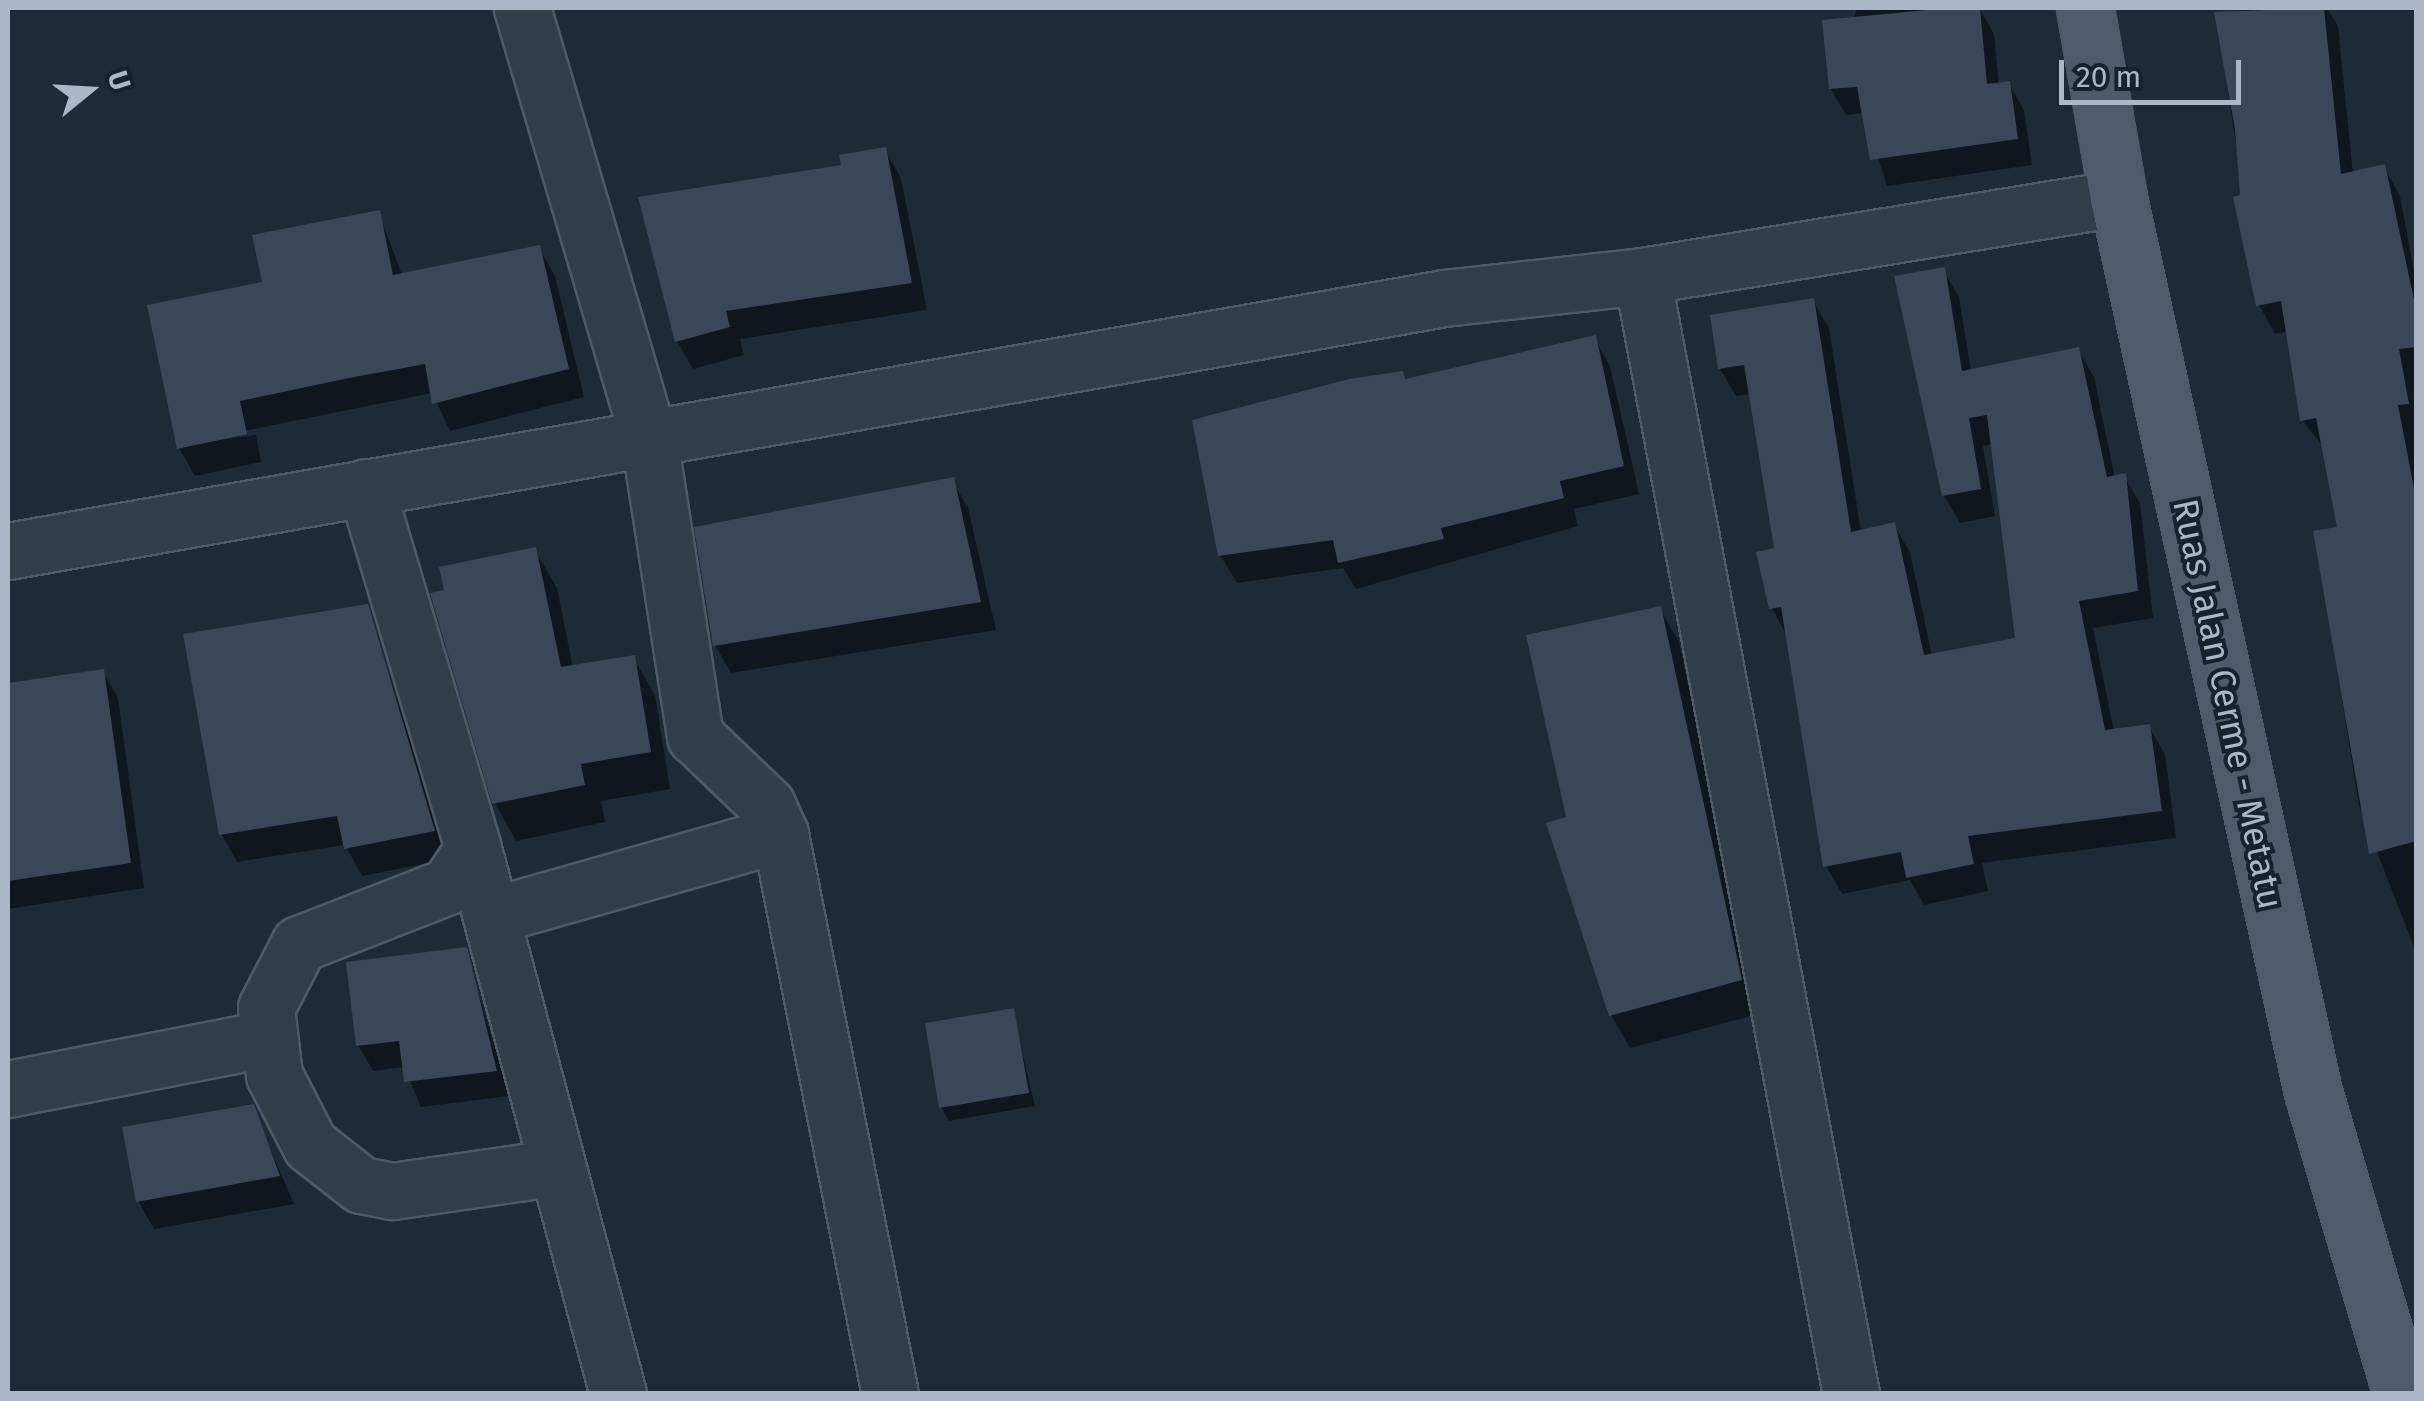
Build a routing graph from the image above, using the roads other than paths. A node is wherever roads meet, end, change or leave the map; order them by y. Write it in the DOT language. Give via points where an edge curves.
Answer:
graph roads {
  1 [pos="522,8"];
  2 [pos="2085,8"];
  3 [pos="2118,198"];
  4 [pos="1642,276"];
  5 [pos="649,439"];
  6 [pos="366,487"];
  7 [pos="8,550"];
  8 [pos="780,834"];
  9 [pos="473,849"];
  10 [pos="494,915"];
  11 [pos="266,1038"];
  12 [pos="8,1089"];
  13 [pos="552,1168"];
  14 [pos="618,1394"];
  15 [pos="890,1394"];
  16 [pos="1850,1394"];
  17 [pos="2402,1394"];
  1 -- 5 [label="street"];
  2 -- 3 [label="main road, Ruas Jalan Cerme - Metatu"];
  3 -- 4 [label="street"];
  3 -- 17 [label="main road, Ruas Jalan Cerme - Metatu" via="2313,1092"];
  4 -- 5 [label="street" via="1444,298"];
  4 -- 16 [label="street"];
  5 -- 6 [label="street"];
  5 -- 8 [label="street" via="695,736 706,756 767,805"];
  6 -- 7 [label="street"];
  6 -- 9 [label="street"];
  8 -- 10 [label="street"];
  8 -- 15 [label="street"];
  9 -- 10 [label="street"];
  9 -- 11 [label="street" via="448,886 299,944 266,1008"];
  10 -- 13 [label="street"];
  11 -- 12 [label="street"];
  11 -- 13 [label="street" via="310,1145 361,1185 392,1191"];
  13 -- 14 [label="street"];
}
